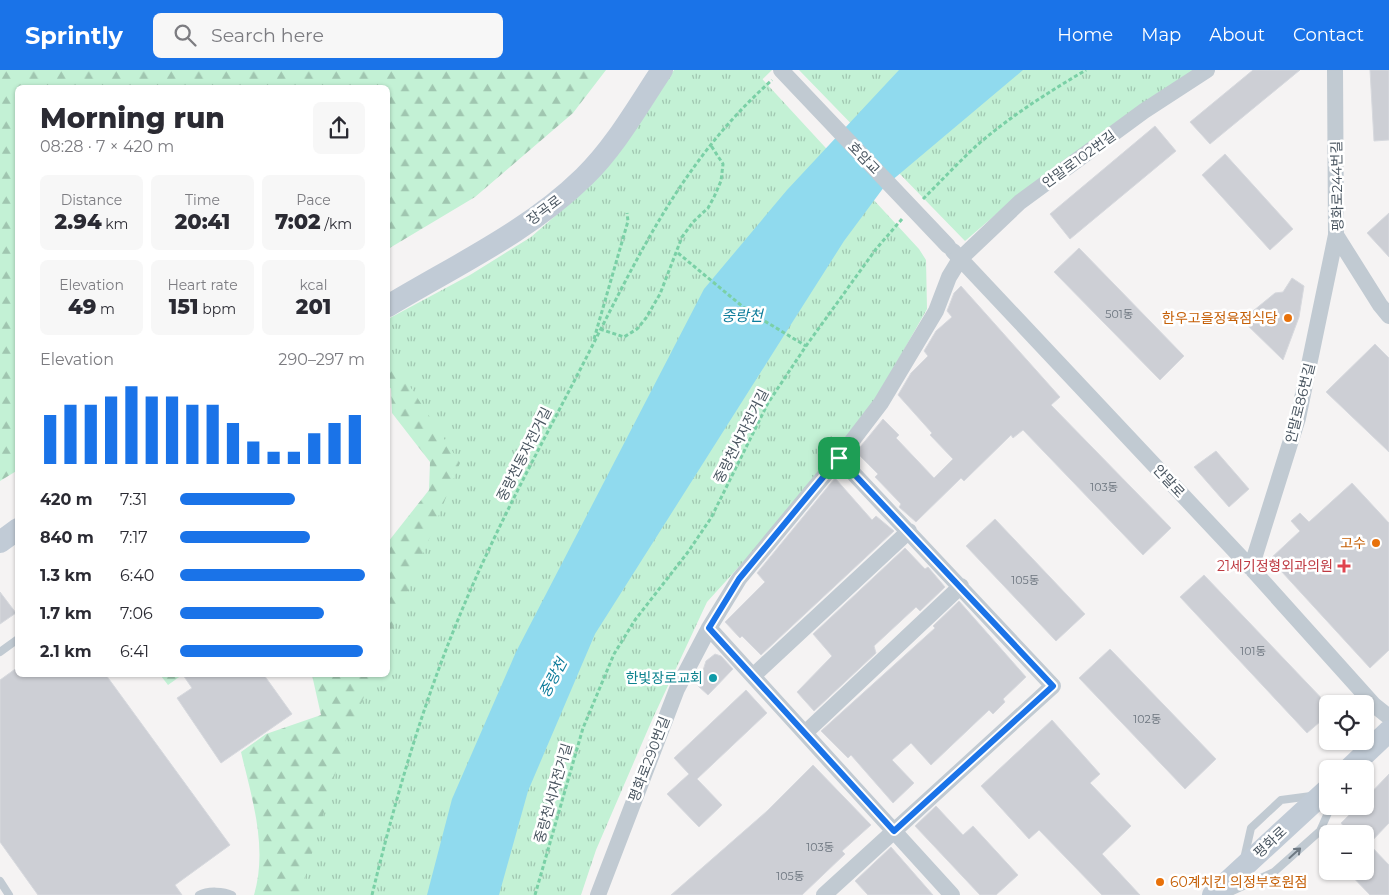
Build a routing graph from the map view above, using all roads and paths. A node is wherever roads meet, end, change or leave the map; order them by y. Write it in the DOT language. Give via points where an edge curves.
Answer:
graph roads {
  1 [pos="662,70"];
  2 [pos="1086,70"];
  3 [pos="1207,70"];
  4 [pos="1335,70"];
  5 [pos="779,73"];
  6 [pos="710,144"];
  7 [pos="921,201"];
  8 [pos="627,213"];
  9 [pos="908,214"];
  10 [pos="1336,235"];
  11 [pos="948,246"];
  12 [pos="678,253"];
  13 [pos="960,259"];
  14 [pos="390,305"];
  15 [pos="1389,316"];
  16 [pos="600,329"];
  17 [pos="593,344"];
  18 [pos="806,346"];
  19 [pos="839,458"];
  20 [pos="15,531"];
  21 [pos="909,531"];
  22 [pos="0,542"];
  23 [pos="1251,568"];
  24 [pos="961,586"];
  25 [pos="709,628"];
  26 [pos="15,641"];
  27 [pos="0,652"];
  28 [pos="753,676"];
  29 [pos="1389,717"];
  30 [pos="1389,731"];
  31 [pos="804,733"];
  32 [pos="1358,760"];
  33 [pos="1319,802"];
  34 [pos="1323,815"];
  35 [pos="894,831"];
  36 [pos="0,881"];
  37 [pos="10,895"];
  38 [pos="199,895"];
  39 [pos="232,895"];
  40 [pos="372,895"];
  41 [pos="535,895"];
  42 [pos="598,895"];
  43 [pos="824,895"];
  44 [pos="952,895"];
  45 [pos="1213,895"];
  46 [pos="1224,895"];
  1 -- 14 [label="street, 장곡로" via="614,141 585,176 540,216"];
  2 -- 7 [label="path" via="1005,123"];
  3 -- 13 [label="street, 안말로102번길" via="1144,111 1020,202"];
  4 -- 10 [label="street, 평화로244번길"];
  5 -- 6 [label="path, 중랑천동자전거길"];
  5 -- 11 [label="street, 호암교, bridge"];
  6 -- 12 [label="path" via="723,164 721,181 708,208 682,237"];
  6 -- 16 [label="path, 중랑천동자전거길" via="657,221"];
  8 -- 17 [label="path" via="628,221"];
  9 -- 18 [label="path, 중랑천서자전거길" via="876,249"];
  10 -- 15 [label="street, 평화로244번길"];
  10 -- 23 [label="street, 안말로86번길" via="1298,418"];
  11 -- 13 [label="street, 안말로"];
  12 -- 16 [label="path" via="660,294 637,329 624,337"];
  12 -- 18 [label="path" via="748,311"];
  13 -- 19 [label="street, 안말로102번길" via="936,311 896,380"];
  13 -- 23 [label="street, 안말로"];
  16 -- 17 [label="path, 중랑천동자전거길"];
  17 -- 40 [label="path, 중랑천동자전거길" via="512,500 455,626 405,772"];
  18 -- 41 [label="path, 중랑천서자전거길" via="768,404 704,530 635,620 614,654 583,728"];
  19 -- 21 [label="street"];
  19 -- 25 [label="street, 평화로290번길" via="739,579"];
  20 -- 22 [label="street"];
  21 -- 24 [label="street"];
  21 -- 28 [label="street"];
  23 -- 29 [label="street, 안말로" via="1374,705"];
  24 -- 31 [label="street"];
  24 -- 35 [label="street" via="1053,686"];
  25 -- 28 [label="street"];
  25 -- 42 [label="street, 평화로290번길" via="677,689"];
  26 -- 27 [label="lane"];
  28 -- 31 [label="street"];
  30 -- 32 [label="street"];
  31 -- 35 [label="street"];
  33 -- 45 [label="street, 평화로"];
  46 -- 34 [label="lane, one-way" via="1274,872 1320,831"];
  35 -- 43 [label="street"];
  35 -- 44 [label="street"];
  36 -- 37 [label="lane"];
  38 -- 39 [label="lane" via="218,892"];
}
